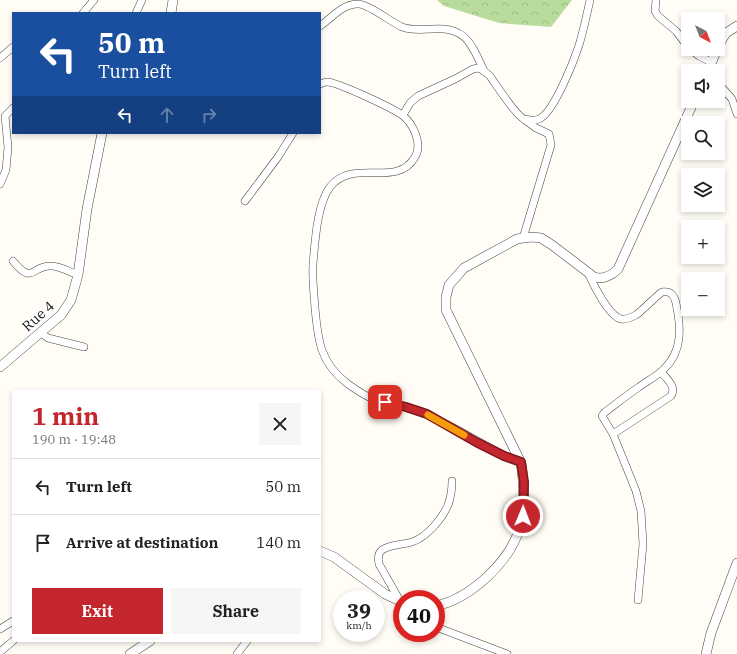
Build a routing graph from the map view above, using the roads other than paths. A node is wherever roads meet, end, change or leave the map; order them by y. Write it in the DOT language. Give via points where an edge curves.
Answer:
graph roads {
  1 [pos="94,0"];
  2 [pos="142,0"];
  3 [pos="173,0"];
  4 [pos="590,0"];
  5 [pos="656,0"];
  6 [pos="84,12"];
  7 [pos="136,12"];
  8 [pos="171,12"];
  9 [pos="321,25"];
  10 [pos="737,26"];
  11 [pos="725,35"];
  12 [pos="681,38"];
  13 [pos="12,48"];
  14 [pos="697,56"];
  15 [pos="0,58"];
  16 [pos="706,64"];
  17 [pos="484,71"];
  18 [pos="321,84"];
  19 [pos="725,91"];
  20 [pos="691,108"];
  21 [pos="12,109"];
  22 [pos="737,114"];
  23 [pos="403,115"];
  24 [pos="3,117"];
  25 [pos="524,118"];
  26 [pos="102,134"];
  27 [pos="292,134"];
  28 [pos="0,184"];
  29 [pos="245,201"];
  30 [pos="523,238"];
  31 [pos="13,260"];
  32 [pos="78,275"];
  33 [pos="589,275"];
  34 [pos="41,333"];
  35 [pos="84,347"];
  36 [pos="0,367"];
  37 [pos="660,372"];
  38 [pos="613,434"];
  39 [pos="521,462"];
  40 [pos="452,480"];
  41 [pos="321,551"];
  42 [pos="737,563"];
  43 [pos="394,590"];
  44 [pos="393,598"];
  45 [pos="638,600"];
  46 [pos="445,603"];
  47 [pos="12,622"];
  48 [pos="0,629"];
  49 [pos="445,630"];
  50 [pos="12,642"];
  51 [pos="148,642"];
  52 [pos="246,642"];
  53 [pos="0,652"];
  54 [pos="130,654"];
  55 [pos="237,654"];
  56 [pos="507,654"];
  57 [pos="706,654"];
  1 -- 6 [label="street"];
  2 -- 7 [label="street"];
  3 -- 8 [label="street"];
  4 -- 25 [label="street" via="578,48 550,108 539,120"];
  5 -- 12 [label="street" via="655,11 658,16"];
  9 -- 17 [label="street" via="340,10 360,4 402,27 417,30 440,28 461,33 473,48"];
  10 -- 11 [label="street"];
  13 -- 15 [label="street"];
  14 -- 16 [label="street"];
  17 -- 23 [label="street" via="479,68 473,69 418,96"];
  17 -- 25 [label="street" via="515,111"];
  18 -- 23 [label="street" via="326,82 338,85 362,94"];
  19 -- 22 [label="street" via="732,99"];
  20 -- 33 [label="street" via="618,268 606,278 599,279"];
  21 -- 24 [label="street"];
  23 -- 39 [label="street" via="413,128 418,141 416,156 410,164 401,171 343,175 325,194 317,225 313,273 316,322 321,348 329,366 336,374 365,395 427,414 504,456"];
  24 -- 28 [label="street" via="8,148 6,170"];
  25 -- 30 [label="street" via="549,134 551,145"];
  26 -- 32 [label="street, Rue 4" via="87,209"];
  27 -- 29 [label="street"];
  30 -- 33 [label="street" via="541,238"];
  30 -- 39 [label="street" via="464,268 449,285 446,297 446,310"];
  31 -- 32 [label="street" via="27,273 50,266"];
  32 -- 34 [label="street, Rue 4" via="71,300 65,310"];
  33 -- 37 [label="street" via="613,314 623,319 635,315 662,292 674,296 680,320 678,345 674,356"];
  34 -- 35 [label="street" via="48,338"];
  34 -- 36 [label="street, Rue 4"];
  37 -- 38 [label="street" via="604,412 602,416"];
  37 -- 38 [label="street" via="673,389 671,396"];
  38 -- 45 [label="street" via="636,491 641,512 644,544"];
  39 -- 46 [label="street" via="524,482 523,516 512,547 494,570 467,593"];
  40 -- 43 [label="street" via="448,506 430,530 414,541 387,547 380,552 379,564"];
  41 -- 44 [label="street" via="334,557"];
  42 -- 57 [label="street" via="711,633"];
  47 -- 48 [label="street"];
  49 -- 56 [label="street"];
  50 -- 53 [label="street"];
  51 -- 54 [label="street"];
  52 -- 55 [label="street"];
}
